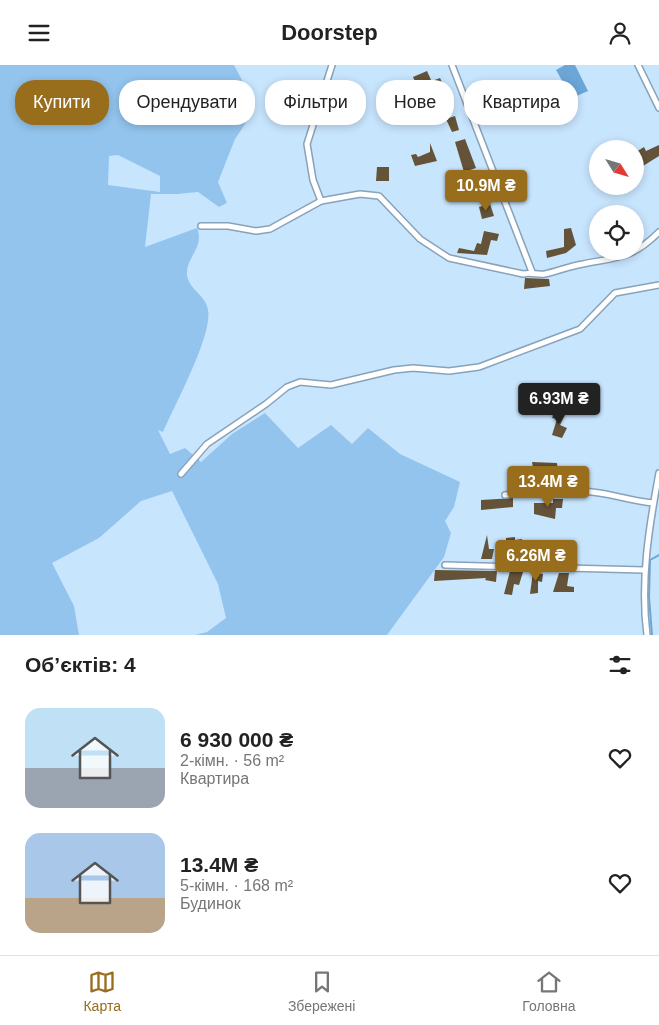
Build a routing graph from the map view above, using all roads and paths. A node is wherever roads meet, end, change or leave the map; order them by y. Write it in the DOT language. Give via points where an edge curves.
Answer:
graph roads {
  1 [pos="332,65"];
  2 [pos="452,65"];
  3 [pos="638,65"];
  4 [pos="659,108"];
  5 [pos="321,201"];
  6 [pos="201,226"];
  7 [pos="659,232"];
  8 [pos="532,272"];
  9 [pos="659,285"];
  10 [pos="659,473"];
  11 [pos="181,474"];
  12 [pos="505,495"];
  13 [pos="653,503"];
  14 [pos="444,565"];
  15 [pos="644,570"];
  16 [pos="647,635"];
  1 -- 5 [label="street" via="307,144 312,181"];
  2 -- 8 [label="street"];
  3 -- 4 [label="street"];
  5 -- 6 [label="street" via="270,229 256,231"];
  5 -- 8 [label="street" via="360,194 379,196 420,239 449,258 480,263 498,270 523,274"];
  7 -- 8 [label="street" via="634,253 622,258 545,274"];
  9 -- 11 [label="street" via="615,293 580,329 480,367 449,371 404,369 330,385 300,382 287,387 207,445"];
  10 -- 13 [label="street"];
  12 -- 13 [label="street" via="590,491"];
  13 -- 15 [label="street"];
  14 -- 15 [label="street"];
  15 -- 16 [label="street" via="643,605"];
}
